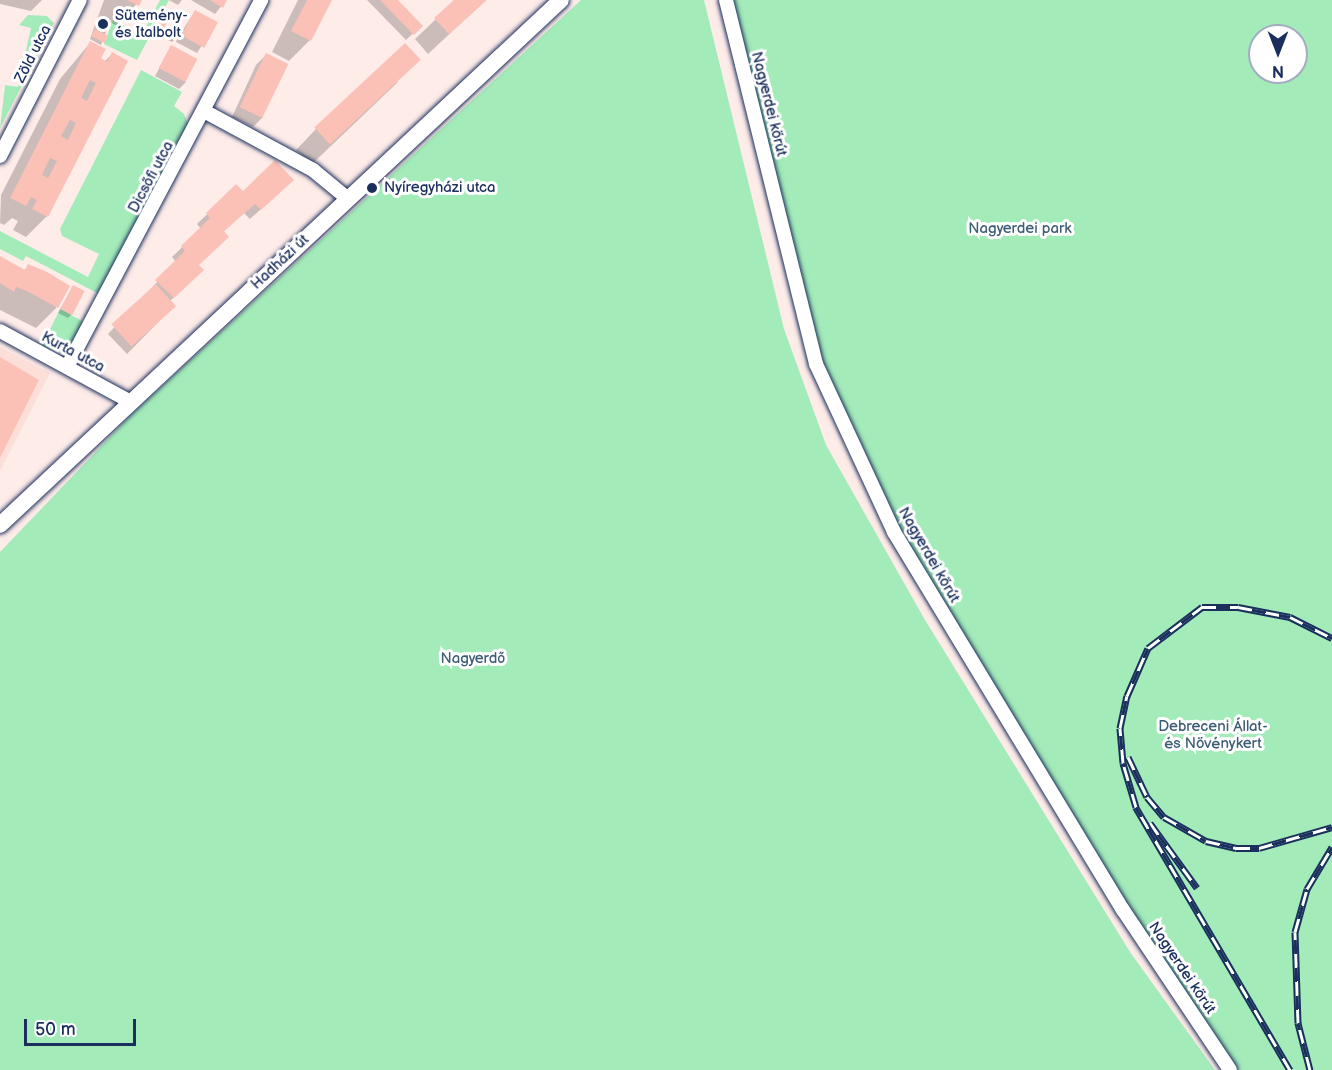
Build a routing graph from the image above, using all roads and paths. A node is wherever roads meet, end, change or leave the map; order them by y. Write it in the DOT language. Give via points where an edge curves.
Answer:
graph roads {
  1 [pos="80,0"];
  2 [pos="261,0"];
  3 [pos="561,0"];
  4 [pos="726,0"];
  5 [pos="204,111"];
  6 [pos="0,156"];
  7 [pos="348,199"];
  8 [pos="0,332"];
  9 [pos="67,367"];
  10 [pos="130,402"];
  11 [pos="0,525"];
  12 [pos="1230,1070"];
  1 -- 6 [label="street, Zöld utca"];
  2 -- 5 [label="street, Dicsőfi utca"];
  3 -- 7 [label="street, Hadházi út"];
  4 -- 12 [label="street, Nagyerdei körút" via="816,364 894,532 1123,910"];
  5 -- 7 [label="street" via="314,170"];
  5 -- 9 [label="street, Dicsőfi utca"];
  7 -- 10 [label="street, Hadházi út"];
  8 -- 9 [label="street, Kurta utca"];
  9 -- 10 [label="street, Kurta utca"];
  10 -- 11 [label="street, Hadházi út"];
}
